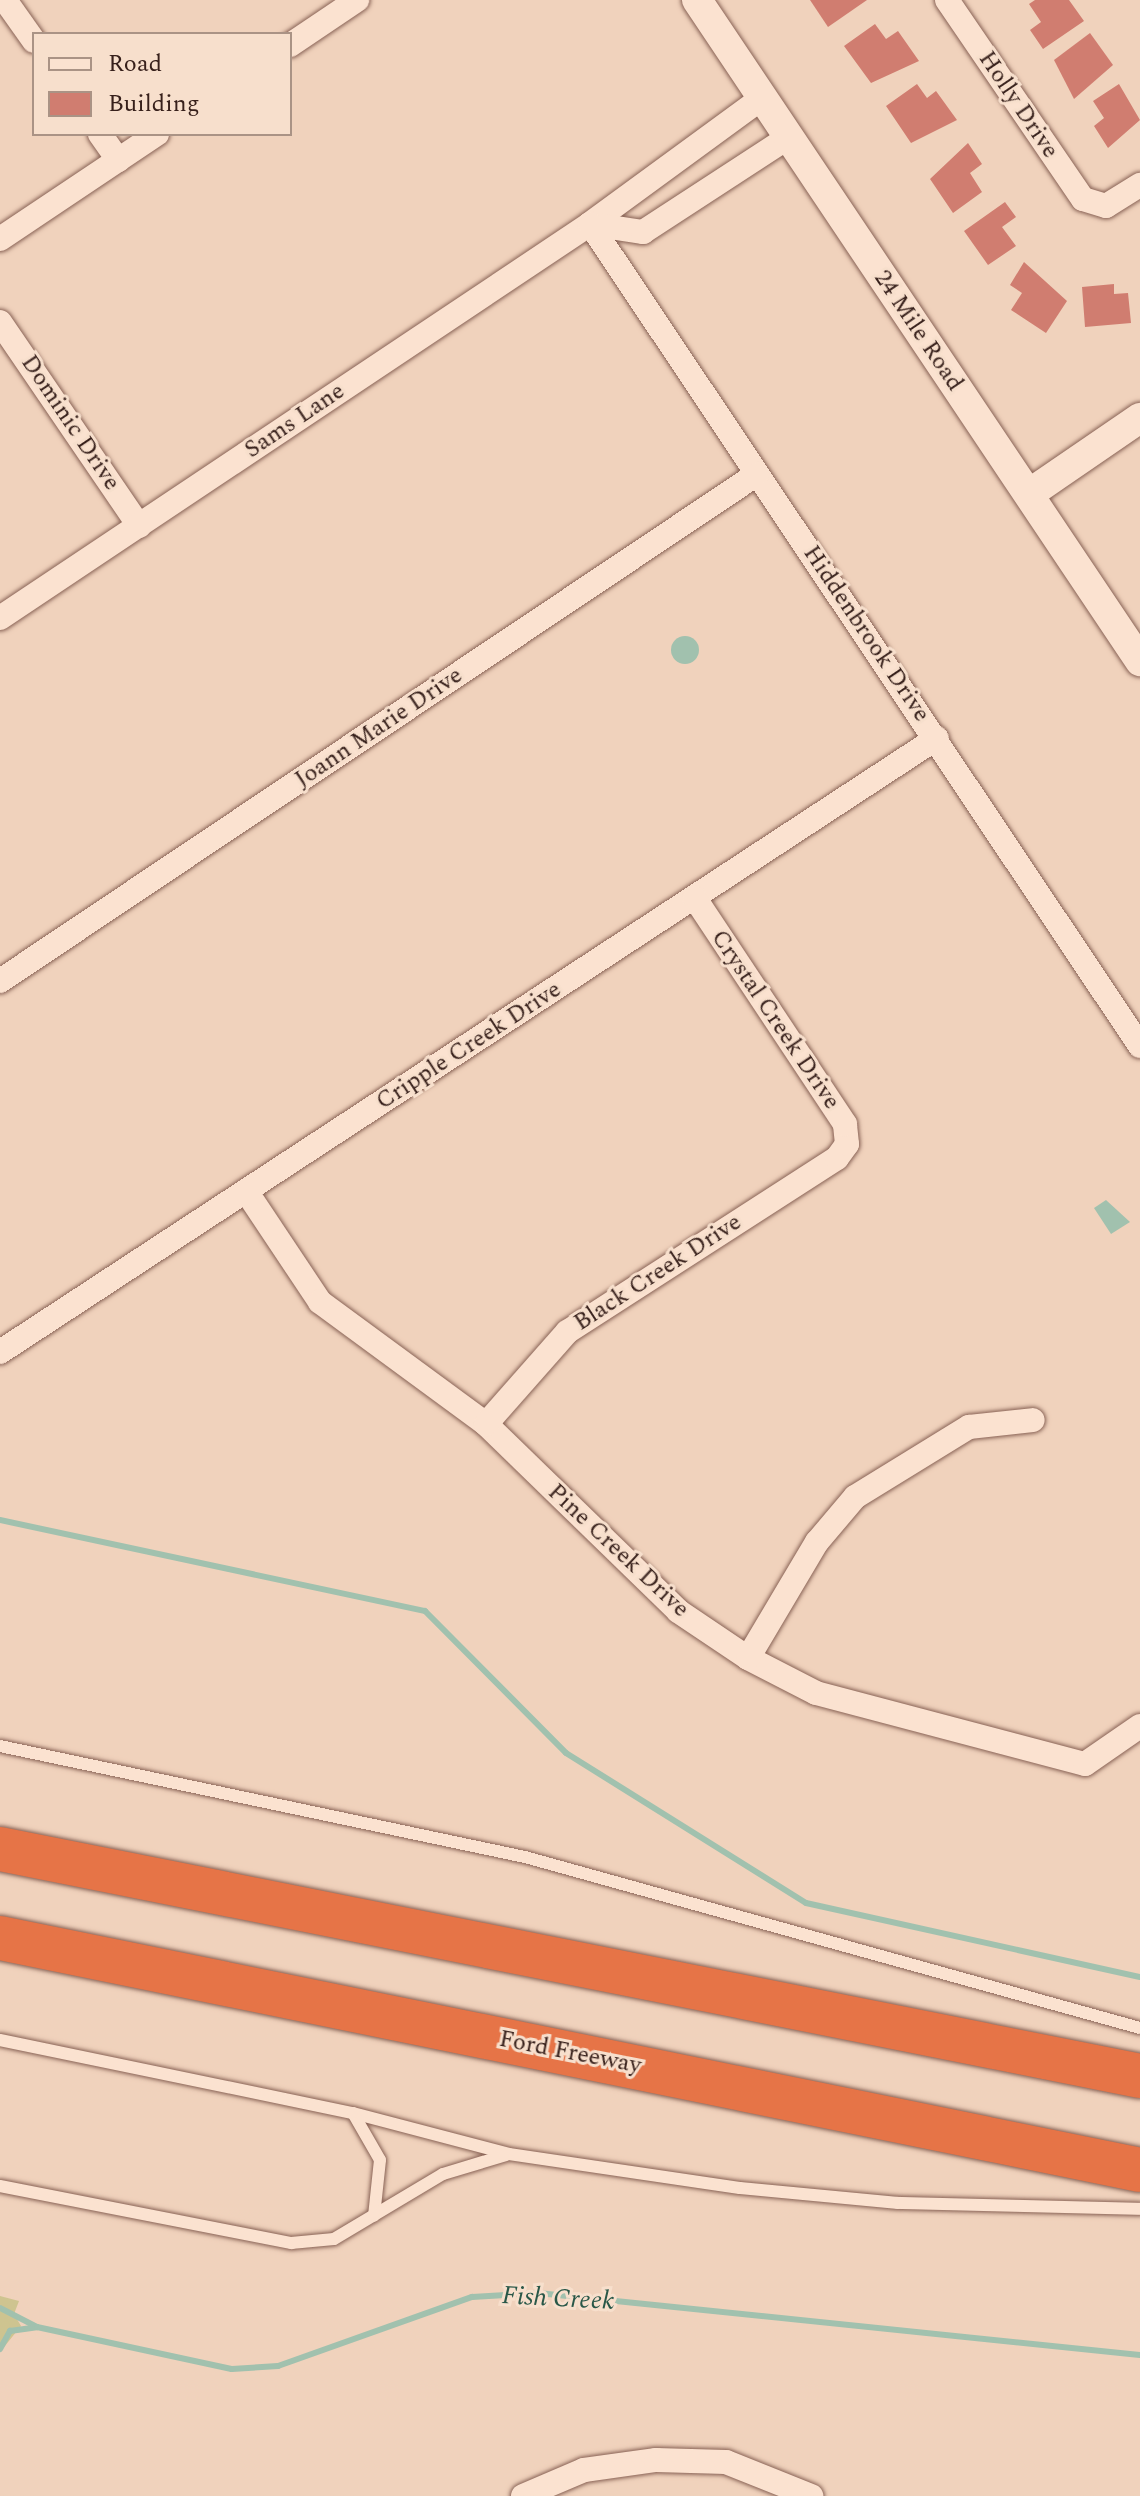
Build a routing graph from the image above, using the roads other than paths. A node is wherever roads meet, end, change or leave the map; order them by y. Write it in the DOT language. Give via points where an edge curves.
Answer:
graph roads {
  1 [pos="5,0"];
  2 [pos="357,0"];
  3 [pos="697,0"];
  4 [pos="947,0"];
  5 [pos="32,38"];
  6 [pos="292,44"];
  7 [pos="762,98"];
  8 [pos="101,136"];
  9 [pos="154,136"];
  10 [pos="789,137"];
  11 [pos="118,160"];
  12 [pos="1140,185"];
  13 [pos="590,224"];
  14 [pos="0,239"];
  15 [pos="0,322"];
  16 [pos="1140,418"];
  17 [pos="757,474"];
  18 [pos="1029,494"];
  19 [pos="139,526"];
  20 [pos="0,618"];
  21 [pos="1140,661"];
  22 [pos="937,738"];
  23 [pos="695,898"];
  24 [pos="0,981"];
  25 [pos="1137,1035"];
  26 [pos="847,1144"];
  27 [pos="246,1191"];
  28 [pos="0,1352"];
  29 [pos="1033,1420"];
  30 [pos="486,1424"];
  31 [pos="748,1658"];
  32 [pos="1140,1726"];
  33 [pos="0,1746"];
  34 [pos="0,1849"];
  35 [pos="0,1938"];
  36 [pos="1140,2028"];
  37 [pos="0,2040"];
  38 [pos="1140,2076"];
  39 [pos="353,2113"];
  40 [pos="509,2154"];
  41 [pos="1140,2170"];
  42 [pos="0,2186"];
  43 [pos="1140,2209"];
  44 [pos="374,2216"];
  45 [pos="523,2496"];
  46 [pos="811,2496"];
  1 -- 5 [label="street"];
  2 -- 6 [label="street"];
  3 -- 7 [label="street, 24 Mile Road"];
  4 -- 12 [label="street, Holly Drive" via="1073,188 1093,206 1113,204"];
  7 -- 10 [label="street, 24 Mile Road"];
  7 -- 13 [label="street, Sams Lane"];
  8 -- 11 [label="street"];
  9 -- 11 [label="street"];
  10 -- 13 [label="street" via="643,232"];
  10 -- 18 [label="street, 24 Mile Road"];
  11 -- 14 [label="street"];
  13 -- 17 [label="street, Hiddenbrook Drive"];
  13 -- 19 [label="street, Sams Lane"];
  15 -- 19 [label="street, Dominic Drive"];
  16 -- 18 [label="street"];
  17 -- 22 [label="street, Hiddenbrook Drive"];
  17 -- 24 [label="street, Joann Marie Drive"];
  18 -- 21 [label="street, 24 Mile Road"];
  19 -- 20 [label="street, Sams Lane"];
  22 -- 23 [label="street, Cripple Creek Drive"];
  22 -- 25 [label="street, Hiddenbrook Drive"];
  23 -- 26 [label="street, Crystal Creek Drive" via="843,1121"];
  23 -- 27 [label="street, Cripple Creek Drive"];
  26 -- 30 [label="street, Black Creek Drive" via="837,1158 567,1332"];
  27 -- 28 [label="street, Cripple Creek Drive"];
  27 -- 30 [label="street, Pine Creek Drive" via="320,1302"];
  29 -- 31 [label="street" via="969,1427 855,1497 817,1542"];
  30 -- 31 [label="street, Pine Creek Drive" via="678,1611"];
  31 -- 32 [label="street, Pine Creek Drive" via="816,1693 1085,1764"];
  33 -- 36 [label="lane" via="525,1857"];
  34 -- 38 [label="highway"];
  35 -- 41 [label="highway, Ford Freeway"];
  37 -- 39 [label="lane"];
  39 -- 40 [label="lane"];
  39 -- 44 [label="lane" via="380,2160"];
  40 -- 43 [label="lane" via="898,2203"];
  40 -- 44 [label="lane" via="443,2174"];
  42 -- 44 [label="lane" via="291,2243 334,2239"];
  45 -- 46 [label="street" via="584,2470 656,2460 726,2462"];
}
